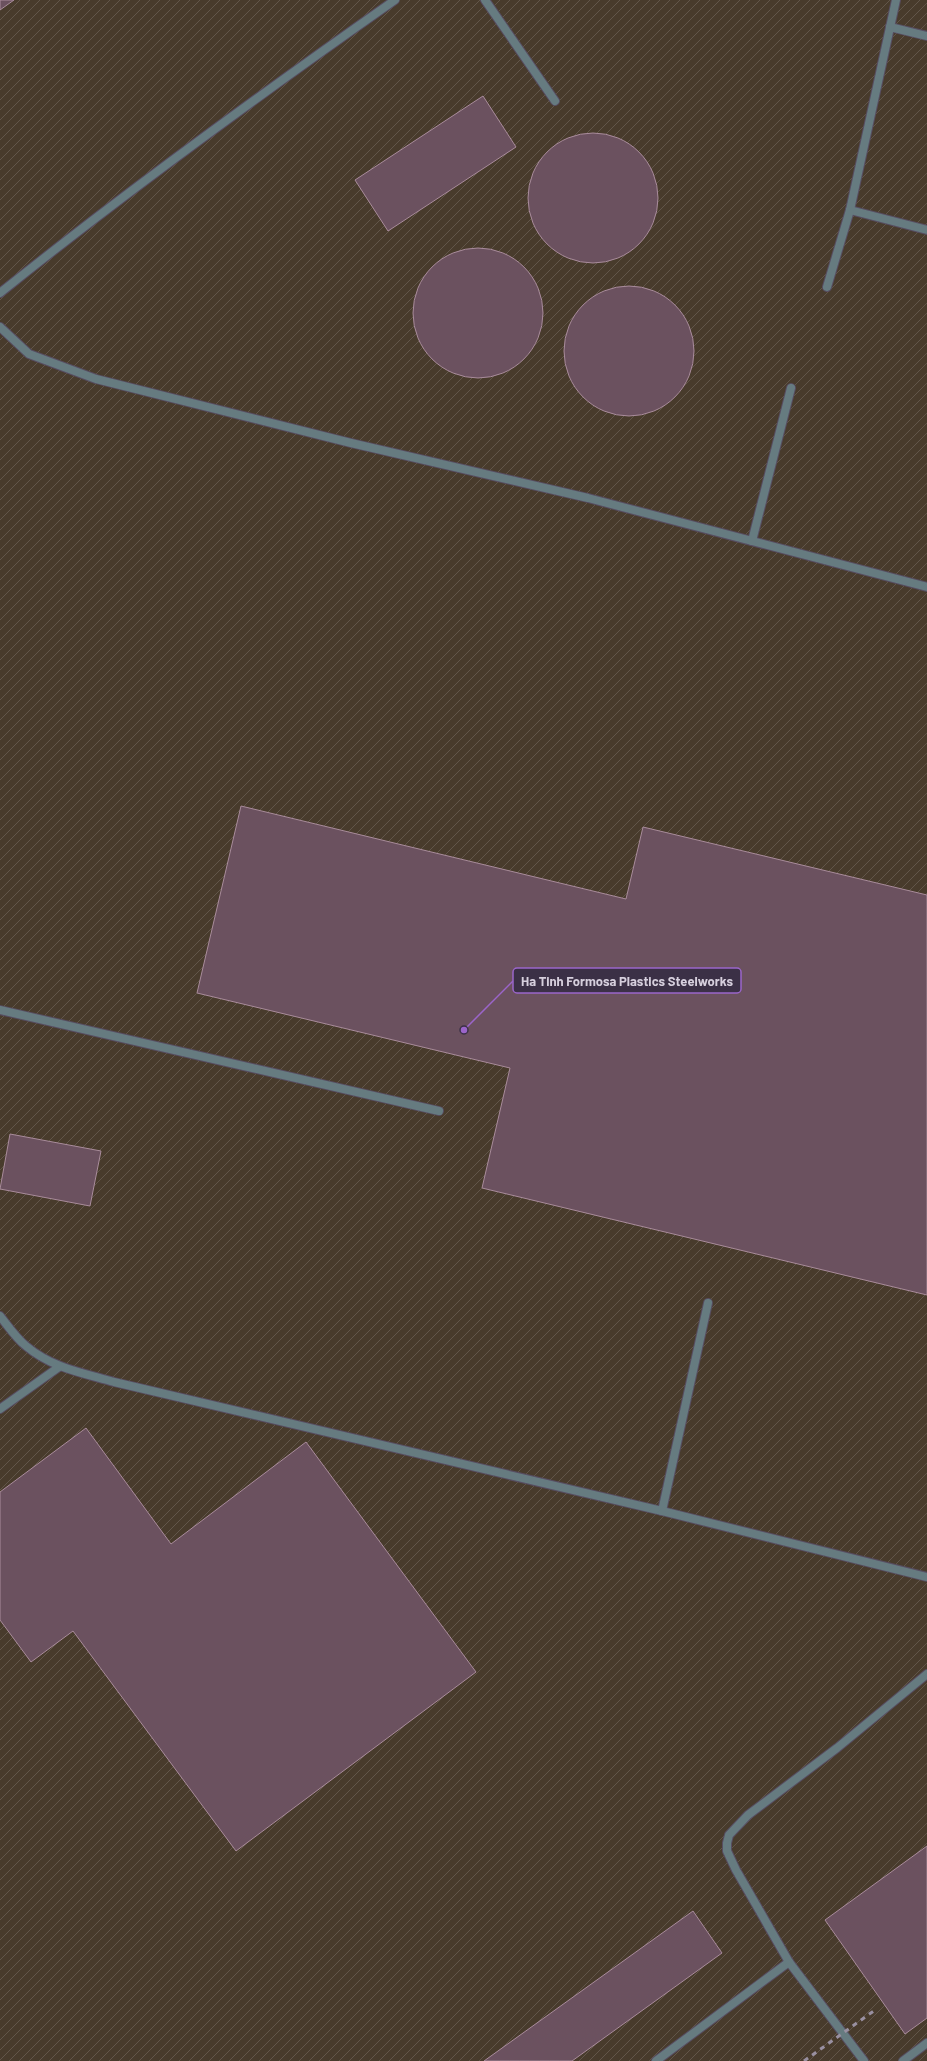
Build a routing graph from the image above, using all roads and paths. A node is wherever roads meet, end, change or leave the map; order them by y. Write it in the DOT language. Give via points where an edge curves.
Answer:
graph roads {
  1 [pos="395,0"];
  2 [pos="485,0"];
  3 [pos="896,0"];
  4 [pos="890,27"];
  5 [pos="927,36"];
  6 [pos="555,101"];
  7 [pos="850,210"];
  8 [pos="927,230"];
  9 [pos="827,287"];
  10 [pos="0,293"];
  11 [pos="0,327"];
  12 [pos="791,388"];
  13 [pos="752,541"];
  14 [pos="927,587"];
  15 [pos="0,1010"];
  16 [pos="439,1111"];
  17 [pos="708,1303"];
  18 [pos="0,1316"];
  19 [pos="59,1367"];
  20 [pos="0,1409"];
  21 [pos="662,1511"];
  22 [pos="927,1577"];
  23 [pos="927,1674"];
  24 [pos="789,1962"];
  25 [pos="927,2043"];
  26 [pos="656,2061"];
  27 [pos="864,2061"];
  28 [pos="903,2061"];
  1 -- 10 [label="lane" via="192,145"];
  2 -- 6 [label="lane"];
  3 -- 4 [label="lane"];
  4 -- 5 [label="lane"];
  4 -- 7 [label="lane"];
  7 -- 8 [label="lane"];
  7 -- 9 [label="lane"];
  11 -- 13 [label="lane" via="29,354 102,381 588,498"];
  12 -- 13 [label="lane"];
  13 -- 14 [label="lane"];
  15 -- 16 [label="lane"];
  17 -- 21 [label="lane"];
  18 -- 19 [label="lane" via="25,1345"];
  19 -- 20 [label="lane"];
  19 -- 21 [label="lane"];
  21 -- 22 [label="lane"];
  23 -- 24 [label="lane" via="837,1748 748,1815 729,1835 727,1851"];
  24 -- 26 [label="lane"];
  24 -- 27 [label="lane"];
  25 -- 28 [label="lane"];
}
